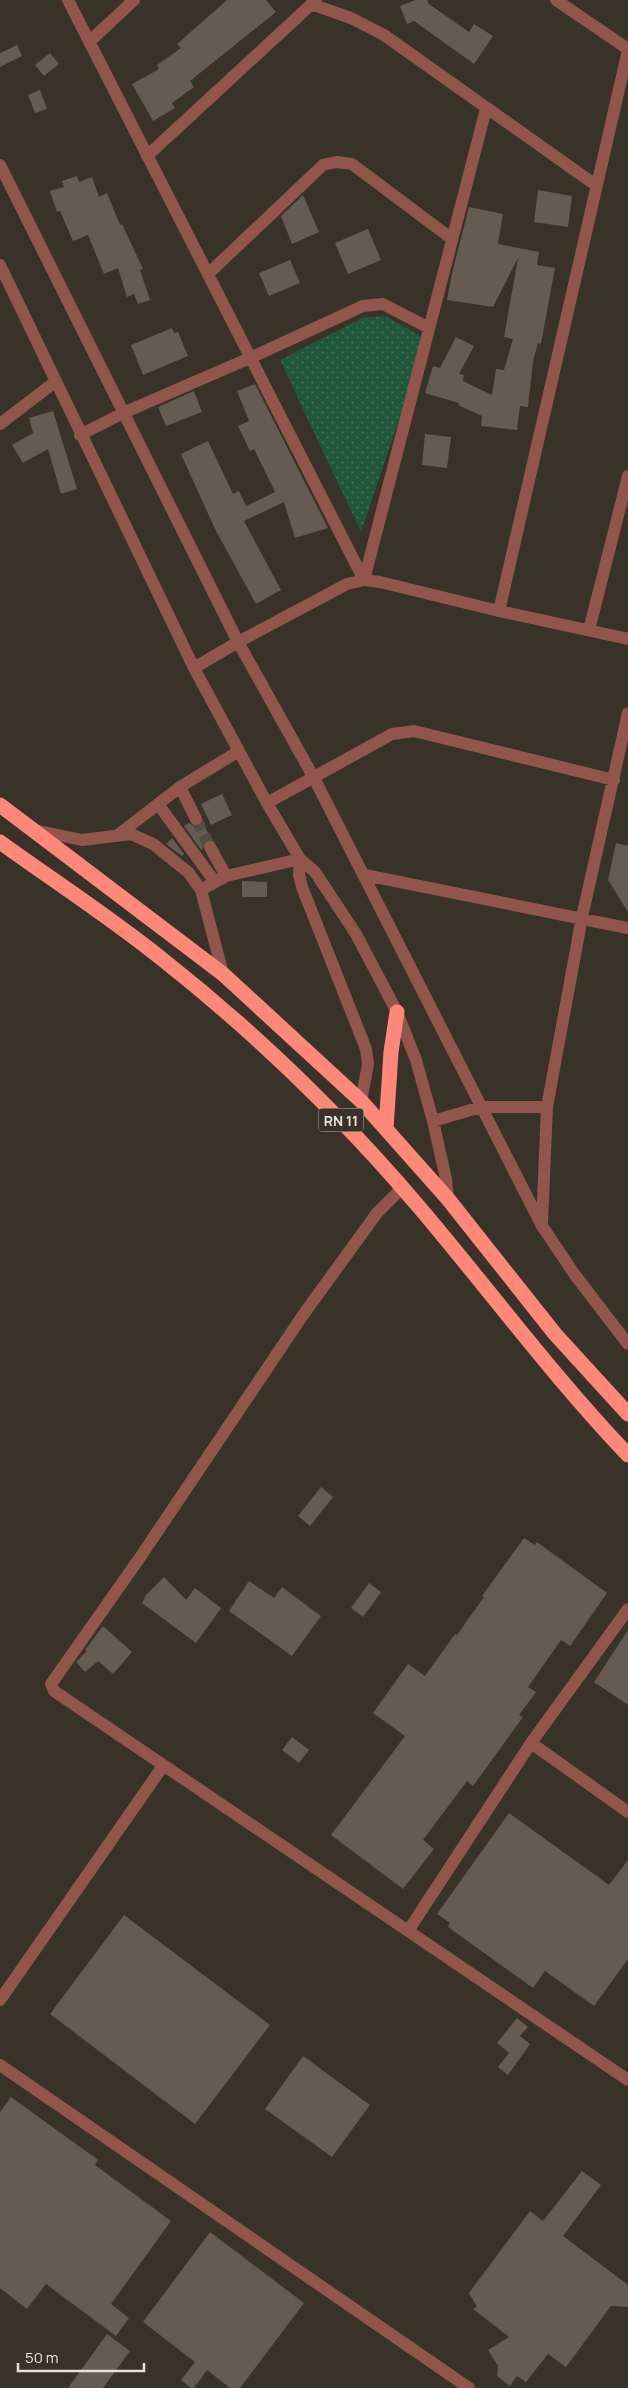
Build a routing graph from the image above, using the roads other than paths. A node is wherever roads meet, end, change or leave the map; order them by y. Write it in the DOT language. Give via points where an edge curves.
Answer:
graph roads {
  1 [pos="68,0"];
  2 [pos="134,0"];
  3 [pos="556,0"];
  4 [pos="314,2"];
  5 [pos="89,42"];
  6 [pos="628,50"];
  7 [pos="486,109"];
  8 [pos="147,156"];
  9 [pos="0,165"];
  10 [pos="596,186"];
  11 [pos="452,239"];
  12 [pos="0,265"];
  13 [pos="208,274"];
  14 [pos="429,328"];
  15 [pos="250,358"];
  16 [pos="55,382"];
  17 [pos="123,413"];
  18 [pos="0,424"];
  19 [pos="80,435"];
  20 [pos="628,476"];
  21 [pos="364,580"];
  22 [pos="498,611"];
  23 [pos="589,630"];
  24 [pos="628,639"];
  25 [pos="238,642"];
  26 [pos="194,668"];
  27 [pos="628,713"];
  28 [pos="238,751"];
  29 [pos="314,778"];
  30 [pos="614,780"];
  31 [pos="180,788"];
  32 [pos="267,803"];
  33 [pos="158,804"];
  34 [pos="0,805"];
  35 [pos="196,819"];
  36 [pos="32,829"];
  37 [pos="118,835"];
  38 [pos="0,842"];
  39 [pos="210,847"];
  40 [pos="300,859"];
  41 [pos="365,875"];
  42 [pos="221,879"];
  43 [pos="201,890"];
  44 [pos="582,917"];
  45 [pos="628,928"];
  46 [pos="223,974"];
  47 [pos="397,1012"];
  48 [pos="361,1101"];
  49 [pos="481,1107"];
  50 [pos="547,1107"];
  51 [pos="433,1121"];
  52 [pos="386,1129"];
  53 [pos="402,1188"];
  54 [pos="448,1199"];
  55 [pos="542,1226"];
  56 [pos="628,1344"];
  57 [pos="628,1414"];
  58 [pos="628,1454"];
  59 [pos="628,1608"];
  60 [pos="530,1743"];
  61 [pos="163,1766"];
  62 [pos="628,1812"];
  63 [pos="408,1931"];
  64 [pos="0,2000"];
  65 [pos="0,2065"];
  66 [pos="628,2080"];
  67 [pos="469,2388"];
  1 -- 5 [label="street"];
  2 -- 5 [label="street"];
  3 -- 6 [label="street"];
  4 -- 7 [label="street" via="384,35"];
  4 -- 8 [label="street"];
  5 -- 8 [label="street"];
  6 -- 10 [label="street"];
  7 -- 10 [label="street"];
  7 -- 11 [label="street"];
  8 -- 13 [label="street"];
  9 -- 17 [label="street"];
  10 -- 22 [label="street"];
  11 -- 13 [label="street" via="352,164 336,162 323,166"];
  11 -- 14 [label="street"];
  12 -- 16 [label="street"];
  13 -- 15 [label="street"];
  14 -- 15 [label="street" via="383,304 362,306"];
  14 -- 21 [label="street"];
  15 -- 17 [label="street"];
  15 -- 21 [label="street"];
  16 -- 18 [label="street"];
  16 -- 19 [label="street"];
  17 -- 19 [label="street"];
  17 -- 25 [label="street"];
  19 -- 26 [label="street"];
  20 -- 23 [label="street"];
  21 -- 22 [label="street"];
  21 -- 25 [label="street" via="347,584"];
  22 -- 23 [label="street"];
  23 -- 24 [label="street"];
  25 -- 26 [label="street"];
  25 -- 29 [label="street"];
  26 -- 28 [label="street"];
  27 -- 30 [label="street"];
  28 -- 31 [label="street"];
  28 -- 32 [label="street"];
  29 -- 30 [label="street" via="392,734 414,731"];
  29 -- 32 [label="street"];
  29 -- 41 [label="street"];
  30 -- 44 [label="street"];
  31 -- 33 [label="street"];
  31 -- 35 [label="street"];
  32 -- 40 [label="street"];
  33 -- 37 [label="street"];
  33 -- 42 [label="street"];
  34 -- 36 [label="highway, RN 11"];
  36 -- 37 [label="street" via="82,840"];
  36 -- 46 [label="highway, RN 11"];
  37 -- 43 [label="street" via="131,834 153,844 188,872"];
  38 -- 53 [label="highway, RN 11" via="162,959 240,1025 340,1120"];
  39 -- 42 [label="street"];
  40 -- 42 [label="street"];
  40 -- 47 [label="street" via="315,872 356,934"];
  40 -- 48 [label="street" via="302,886 366,1049 368,1064"];
  41 -- 44 [label="street"];
  41 -- 49 [label="street"];
  42 -- 43 [label="street"];
  43 -- 46 [label="street"];
  44 -- 45 [label="street"];
  44 -- 50 [label="street"];
  46 -- 48 [label="highway, RN 11"];
  47 -- 51 [label="street" via="416,1060"];
  47 -- 52 [label="highway"];
  48 -- 52 [label="highway, RN 11"];
  49 -- 50 [label="street"];
  49 -- 51 [label="street"];
  49 -- 55 [label="street"];
  50 -- 55 [label="street"];
  51 -- 54 [label="street"];
  52 -- 54 [label="highway, RN 11"];
  53 -- 58 [label="highway, RN 11" via="561,1380"];
  53 -- 61 [label="street" via="377,1213 303,1314 141,1556 52,1681 54,1691"];
  54 -- 57 [label="highway, RN 11" via="549,1327"];
  55 -- 56 [label="street"];
  59 -- 60 [label="street"];
  60 -- 62 [label="street"];
  60 -- 63 [label="street"];
  61 -- 63 [label="street"];
  61 -- 64 [label="street"];
  63 -- 66 [label="street"];
  65 -- 67 [label="street"];
}
